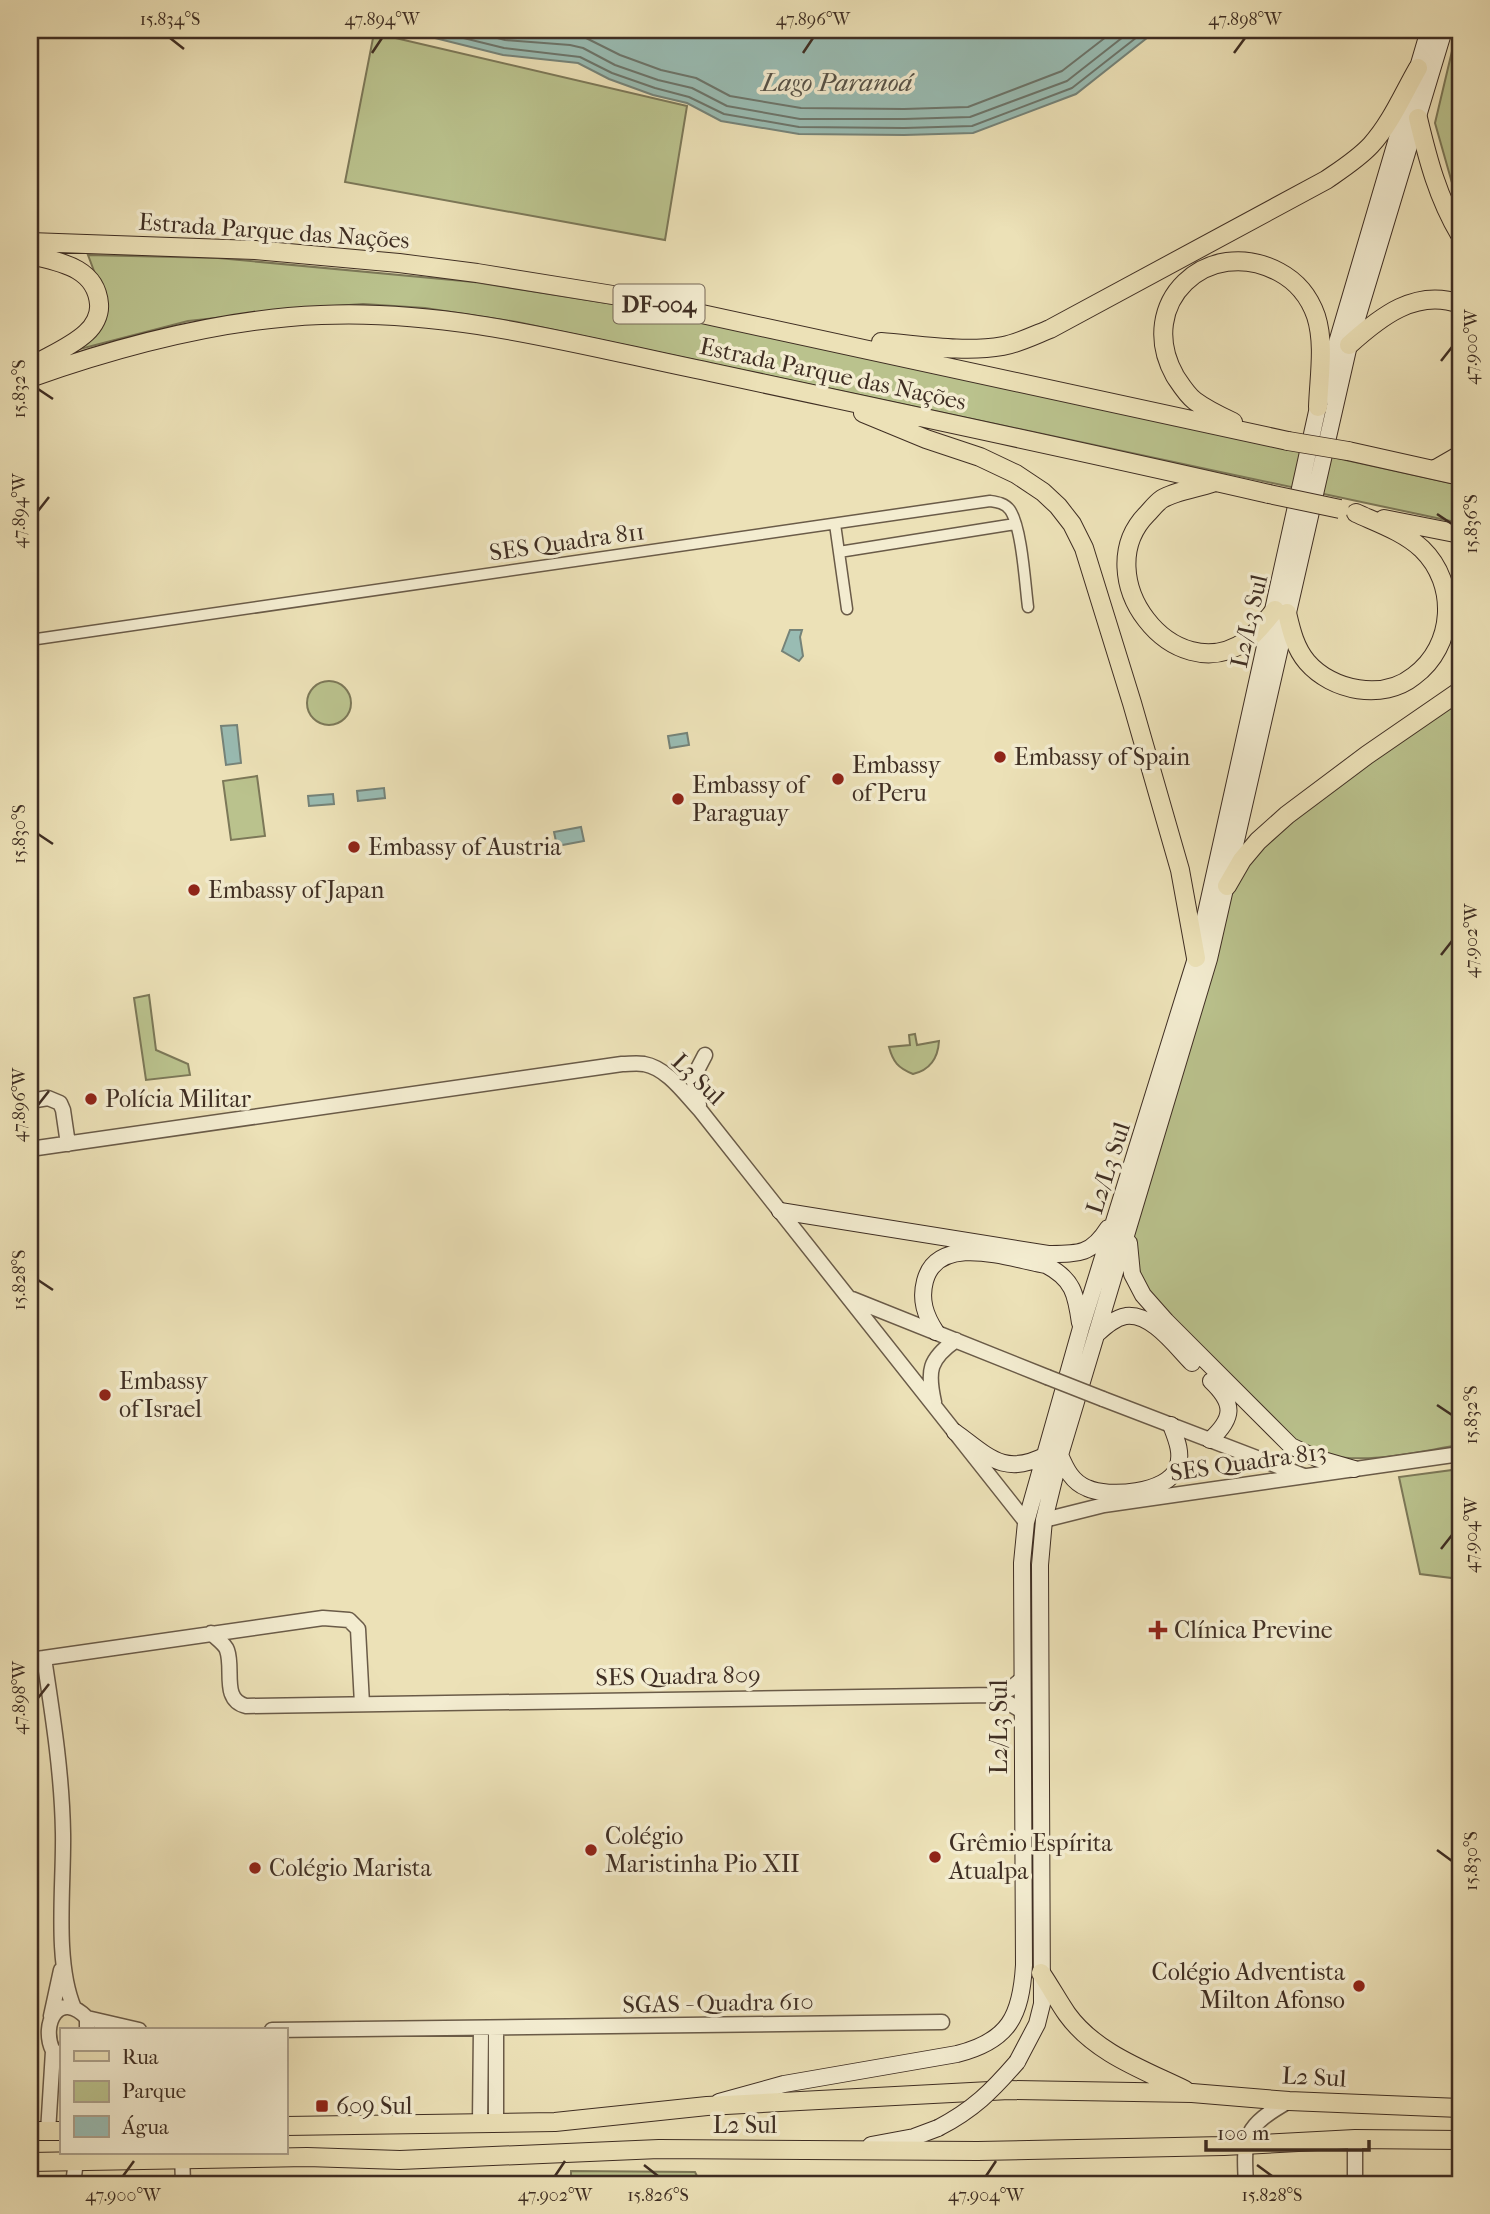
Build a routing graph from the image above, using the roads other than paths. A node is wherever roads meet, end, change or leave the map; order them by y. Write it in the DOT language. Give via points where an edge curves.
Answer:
graph roads {
  1 [pos="1429,30"];
  2 [pos="1444,30"];
  3 [pos="1418,68"];
  4 [pos="1418,118"];
  5 [pos="1460,235"];
  6 [pos="30,242"];
  7 [pos="30,255"];
  8 [pos="1460,304"];
  9 [pos="811,336"];
  10 [pos="1349,345"];
  11 [pos="30,367"];
  12 [pos="30,378"];
  13 [pos="835,399"];
  14 [pos="1318,407"];
  15 [pos="1282,440"];
  16 [pos="1460,455"];
  17 [pos="1434,470"];
  18 [pos="1460,476"];
  19 [pos="1217,482"];
  20 [pos="1348,511"];
  21 [pos="835,524"];
  22 [pos="1014,524"];
  23 [pos="1460,534"];
  24 [pos="839,552"];
  25 [pos="1028,607"];
  26 [pos="848,608"];
  27 [pos="1281,611"];
  28 [pos="30,640"];
  29 [pos="1460,691"];
  30 [pos="1227,887"];
  31 [pos="1196,958"];
  32 [pos="705,1055"];
  33 [pos="30,1101"];
  34 [pos="700,1110"];
  35 [pos="68,1144"];
  36 [pos="30,1149"];
  37 [pos="1118,1210"];
  38 [pos="780,1211"];
  39 [pos="1130,1224"];
  40 [pos="850,1299"];
  41 [pos="1081,1328"];
  42 [pos="936,1332"];
  43 [pos="1098,1333"];
  44 [pos="956,1340"];
  45 [pos="935,1407"];
  46 [pos="1171,1425"];
  47 [pos="955,1432"];
  48 [pos="1210,1440"];
  49 [pos="1460,1454"];
  50 [pos="1053,1455"];
  51 [pos="1354,1469"];
  52 [pos="1305,1476"];
  53 [pos="1044,1520"];
  54 [pos="1026,1522"];
  55 [pos="243,1629"];
  56 [pos="211,1633"];
  57 [pos="227,1649"];
  58 [pos="37,1659"];
  59 [pos="1022,1679"];
  60 [pos="995,1695"];
  61 [pos="362,1704"];
  62 [pos="1022,1712"];
  63 [pos="63,1962"];
  64 [pos="1041,1973"];
  65 [pos="74,2008"];
  66 [pos="51,2016"];
  67 [pos="942,2022"];
  68 [pos="87,2024"];
  69 [pos="122,2028"];
  70 [pos="496,2028"];
  71 [pos="481,2029"];
  72 [pos="287,2030"];
  73 [pos="57,2053"];
  74 [pos="1192,2093"];
  75 [pos="1289,2101"];
  76 [pos="707,2106"];
  77 [pos="1451,2108"];
  78 [pos="489,2122"];
  79 [pos="287,2126"];
  80 [pos="309,2126"];
  81 [pos="46,2131"];
  82 [pos="1355,2139"];
  83 [pos="1452,2140"];
  84 [pos="1245,2144"];
  85 [pos="834,2149"];
  86 [pos="183,2155"];
  87 [pos="307,2157"];
  88 [pos="76,2161"];
  89 [pos="30,2162"];
  90 [pos="73,2184"];
  91 [pos="183,2184"];
  92 [pos="1246,2184"];
  93 [pos="1355,2184"];
  1 -- 3 [label="main road, L2/L3 Sul"];
  2 -- 4 [label="main road, L2/L3 Sul"];
  3 -- 9 [label="main road" via="1383,129 1342,169 1050,329 1003,346 971,348"];
  3 -- 14 [label="main road, L2/L3 Sul"];
  4 -- 5 [label="main road" via="1440,198"];
  4 -- 10 [label="main road, L2/L3 Sul"];
  6 -- 9 [label="main road, Estrada Parque das Nações / DF-004" via="255,250 399,263 620,296"];
  7 -- 11 [label="main road" via="82,271 98,293 99,308 96,322 86,333"];
  8 -- 10 [label="main road" via="1439,299 1399,307"];
  9 -- 15 [label="main road, Estrada Parque das Nações / DF-004"];
  10 -- 27 [label="main road, L2/L3 Sul"];
  12 -- 13 [label="main road, Estrada Parque das Nações / DF-004" via="121,348 212,327 322,315 388,316 472,324"];
  13 -- 19 [label="main road, Estrada Parque das Nações / DF-004"];
  13 -- 31 [label="main road" via="1016,474 1043,492 1072,524 1084,548 1136,715 1180,870"];
  14 -- 15 [label="main road" via="1317,322 1303,291 1290,278 1262,264 1232,261 1182,284 1163,318 1162,343 1181,386 1212,412"];
  14 -- 27 [label="main road, L2/L3 Sul"];
  15 -- 17 [label="main road, Estrada Parque das Nações / DF-004, bridge"];
  16 -- 17 [label="main road"];
  17 -- 18 [label="main road, Estrada Parque das Nações / DF-004"];
  19 -- 20 [label="main road, Estrada Parque das Nações / DF-004, bridge"];
  19 -- 27 [label="main road" via="1161,499 1138,523 1126,553 1130,595 1154,629 1195,652 1232,648"];
  20 -- 23 [label="main road, Estrada Parque das Nações / DF-004"];
  20 -- 27 [label="main road" via="1411,540 1439,570 1448,610 1435,653 1401,684 1378,690 1352,688 1329,679 1307,662"];
  21 -- 22 [label="street, SES Quadra 811" via="990,501 1010,509"];
  21 -- 24 [label="street"];
  21 -- 28 [label="street, SES Quadra 811"];
  22 -- 24 [label="street"];
  22 -- 25 [label="street"];
  24 -- 26 [label="street"];
  27 -- 30 [label="main road, L2/L3 Sul"];
  27 -- 31 [label="main road, L2/L3 Sul"];
  29 -- 30 [label="main road" via="1287,814 1250,850"];
  30 -- 39 [label="main road, L2/L3 Sul"];
  31 -- 37 [label="main road, L2/L3 Sul"];
  32 -- 34 [label="street" via="693,1078"];
  33 -- 35 [label="street" via="48,1098 60,1103"];
  34 -- 35 [label="street, L3 Sul" via="652,1066 622,1064"];
  34 -- 38 [label="street, L3 Sul"];
  35 -- 36 [label="street, L3 Sul"];
  37 -- 38 [label="main road" via="1089,1250 1073,1254 1048,1254"];
  37 -- 41 [label="main road, L2/L3 Sul"];
  38 -- 40 [label="street, L3 Sul"];
  39 -- 43 [label="main road, L2/L3 Sul"];
  39 -- 51 [label="main road" via="1132,1274 1166,1321 1291,1446"];
  40 -- 42 [label="street"];
  40 -- 45 [label="street, L3 Sul"];
  41 -- 42 [label="main road" via="1072,1287 1058,1271 1046,1265 961,1252 935,1260 922,1291 923,1308"];
  41 -- 50 [label="main road, L2/L3 Sul"];
  42 -- 44 [label="street"];
  43 -- 48 [label="main road" via="1128,1316 1156,1328 1224,1395 1228,1417"];
  43 -- 50 [label="main road, L2/L3 Sul"];
  44 -- 45 [label="street" via="937,1354 932,1364"];
  44 -- 46 [label="street, bridge"];
  45 -- 47 [label="street, L3 Sul"];
  46 -- 48 [label="street"];
  46 -- 50 [label="main road" via="1177,1442 1177,1469 1162,1483 1138,1490 1113,1493 1086,1488"];
  47 -- 50 [label="main road" via="984,1454 1009,1465"];
  47 -- 54 [label="street, L3 Sul"];
  48 -- 52 [label="street"];
  49 -- 51 [label="street, SES Quadra 813"];
  50 -- 53 [label="main road, L2/L3 Sul"];
  50 -- 54 [label="main road, L2/L3 Sul"];
  51 -- 52 [label="street, SES Quadra 813"];
  52 -- 53 [label="street, SES Quadra 813" via="1104,1505"];
  53 -- 64 [label="main road, L2/L3 Sul" via="1040,1579"];
  54 -- 59 [label="main road, L2/L3 Sul"];
  55 -- 56 [label="street"];
  55 -- 57 [label="street"];
  55 -- 61 [label="street" via="323,1618 352,1622 360,1639"];
  56 -- 57 [label="street"];
  56 -- 58 [label="street"];
  57 -- 61 [label="street, SES Quadra 809" via="233,1698 239,1704"];
  58 -- 63 [label="street" via="60,1768"];
  59 -- 60 [label="street, SES Quadra 809"];
  59 -- 62 [label="main road, L2/L3 Sul"];
  60 -- 61 [label="street, SES Quadra 809"];
  60 -- 62 [label="street"];
  62 -- 76 [label="main road, L2/L3 Sul" via="1023,1977 1017,2009 1008,2024 996,2039 980,2048 784,2084"];
  63 -- 65 [label="street"];
  63 -- 66 [label="street"];
  64 -- 74 [label="main road" via="1068,2016 1087,2036"];
  64 -- 85 [label="main road, L2/L3 Sul, bridge" via="1037,2024 1017,2062 989,2094 938,2128 886,2143"];
  65 -- 66 [label="street" via="60,2008"];
  65 -- 68 [label="street"];
  66 -- 73 [label="street" via="49,2040"];
  67 -- 70 [label="street, SGAS - Quadra 610"];
  68 -- 69 [label="street"];
  70 -- 71 [label="street, SGAS - Quadra 610"];
  70 -- 78 [label="street"];
  71 -- 72 [label="street, SGAS - Quadra 610"];
  71 -- 78 [label="street"];
  73 -- 81 [label="street"];
  74 -- 75 [label="main road, L2 Sul"];
  74 -- 76 [label="main road, L2 Sul" via="1009,2090"];
  75 -- 77 [label="main road, L2 Sul"];
  75 -- 84 [label="street" via="1258,2121"];
  76 -- 78 [label="main road, L2 Sul" via="555,2122"];
  77 -- 83 [label="main road"];
  78 -- 80 [label="main road, L2 Sul"];
  79 -- 80 [label="main road, L2 Sul"];
  80 -- 87 [label="main road" via="302,2141"];
  82 -- 83 [label="main road, L2 Sul"];
  82 -- 84 [label="main road, L2 Sul"];
  82 -- 93 [label="street"];
  84 -- 85 [label="main road, L2 Sul" via="991,2151"];
  84 -- 92 [label="street"];
  85 -- 87 [label="main road, L2 Sul" via="659,2149 400,2160"];
  86 -- 87 [label="main road, L2 Sul"];
  86 -- 88 [label="main road, L2 Sul"];
  86 -- 91 [label="street"];
  88 -- 89 [label="main road, L2 Sul"];
  88 -- 90 [label="street"];
}
